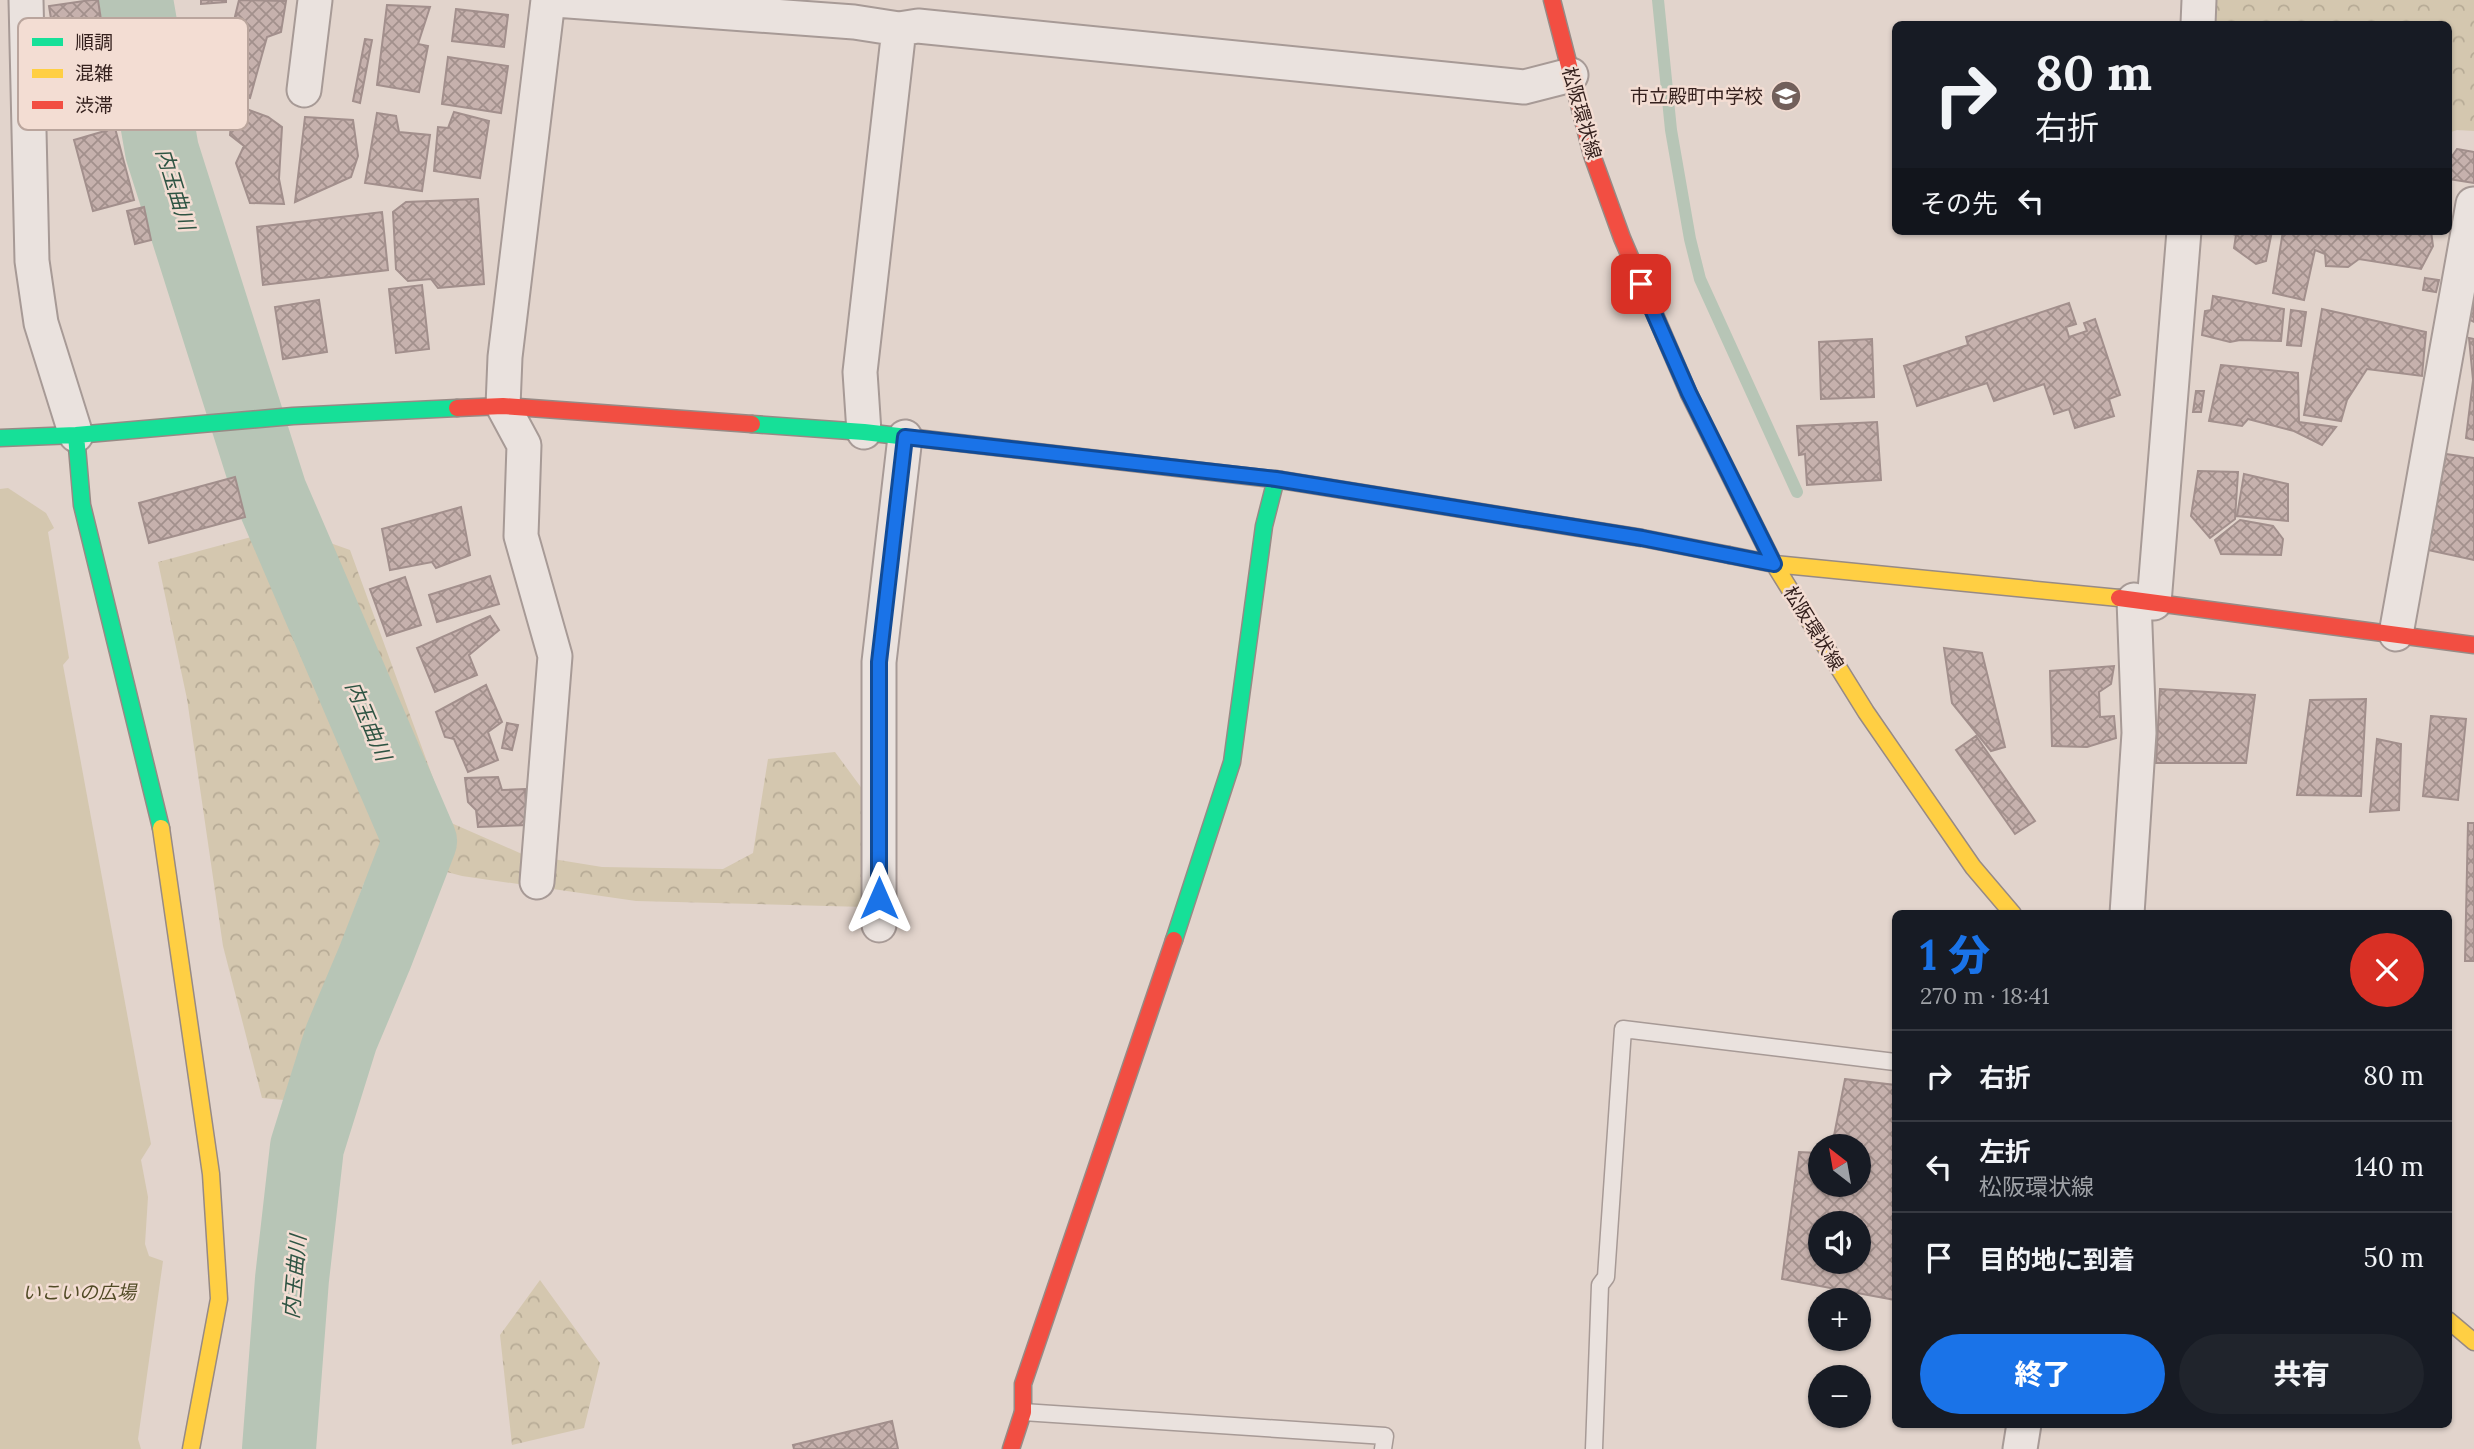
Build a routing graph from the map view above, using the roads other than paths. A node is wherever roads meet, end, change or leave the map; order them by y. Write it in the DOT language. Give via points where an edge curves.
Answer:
graph roads {
  1 [pos="26,0"];
  2 [pos="315,0"];
  3 [pos="548,0"];
  4 [pos="555,0"];
  5 [pos="1552,0"];
  6 [pos="2199,0"];
  7 [pos="855,11"];
  8 [pos="26,18"];
  9 [pos="2198,21"];
  10 [pos="899,29"];
  11 [pos="1571,75"];
  12 [pos="304,90"];
  13 [pos="29,130"];
  14 [pos="2465,202"];
  15 [pos="2184,235"];
  16 [pos="503,406"];
  17 [pos="864,432"];
  18 [pos="76,435"];
  19 [pos="905,437"];
  20 [pos="3,438"];
  21 [pos="1276,479"];
  22 [pos="1774,564"];
  23 [pos="2144,602"];
  24 [pos="2396,634"];
  25 [pos="2474,645"];
  26 [pos="537,882"];
  27 [pos="2010,910"];
  28 [pos="2127,910"];
  29 [pos="879,925"];
  30 [pos="1892,1062"];
  31 [pos="2452,1323"];
  32 [pos="2474,1342"];
  33 [pos="1023,1412"];
  34 [pos="2023,1428"];
  35 [pos="191,1449"];
  36 [pos="1011,1449"];
  37 [pos="1383,1449"];
  38 [pos="1594,1449"];
  39 [pos="2020,1449"];
  1 -- 8 [label="street"];
  2 -- 12 [label="street"];
  3 -- 16 [label="street"];
  4 -- 7 [label="street"];
  5 -- 11 [label="street, 松阪環状線"];
  6 -- 9 [label="street"];
  7 -- 10 [label="street"];
  10 -- 11 [label="street" via="918,26 1524,88"];
  10 -- 17 [label="street" via="860,372"];
  11 -- 22 [label="street, 松阪環状線" via="1592,155 1622,238 1689,393"];
  13 -- 18 [label="street" via="32,261 41,323"];
  14 -- 24 [label="street"];
  15 -- 23 [label="street"];
  16 -- 17 [label="street"];
  16 -- 18 [label="street" via="293,416"];
  16 -- 26 [label="street" via="524,445 521,536 555,656"];
  17 -- 19 [label="street"];
  18 -- 20 [label="street"];
  18 -- 35 [label="street" via="82,505 158,810 211,1174 219,1299"];
  19 -- 21 [label="street"];
  19 -- 29 [label="street" via="879,662"];
  21 -- 22 [label="street"];
  21 -- 33 [label="street" via="1265,526 1232,762 1023,1384"];
  22 -- 23 [label="street"];
  22 -- 27 [label="street, 松阪環状線" via="1874,723 1973,867"];
  23 -- 24 [label="street"];
  23 -- 28 [label="street"];
  24 -- 25 [label="street"];
  30 -- 38 [label="lane" via="1623,1029 1606,1277 1600,1285"];
  31 -- 32 [label="street"];
  33 -- 36 [label="street"];
  33 -- 37 [label="lane" via="1385,1436"];
  34 -- 39 [label="street"];
}
